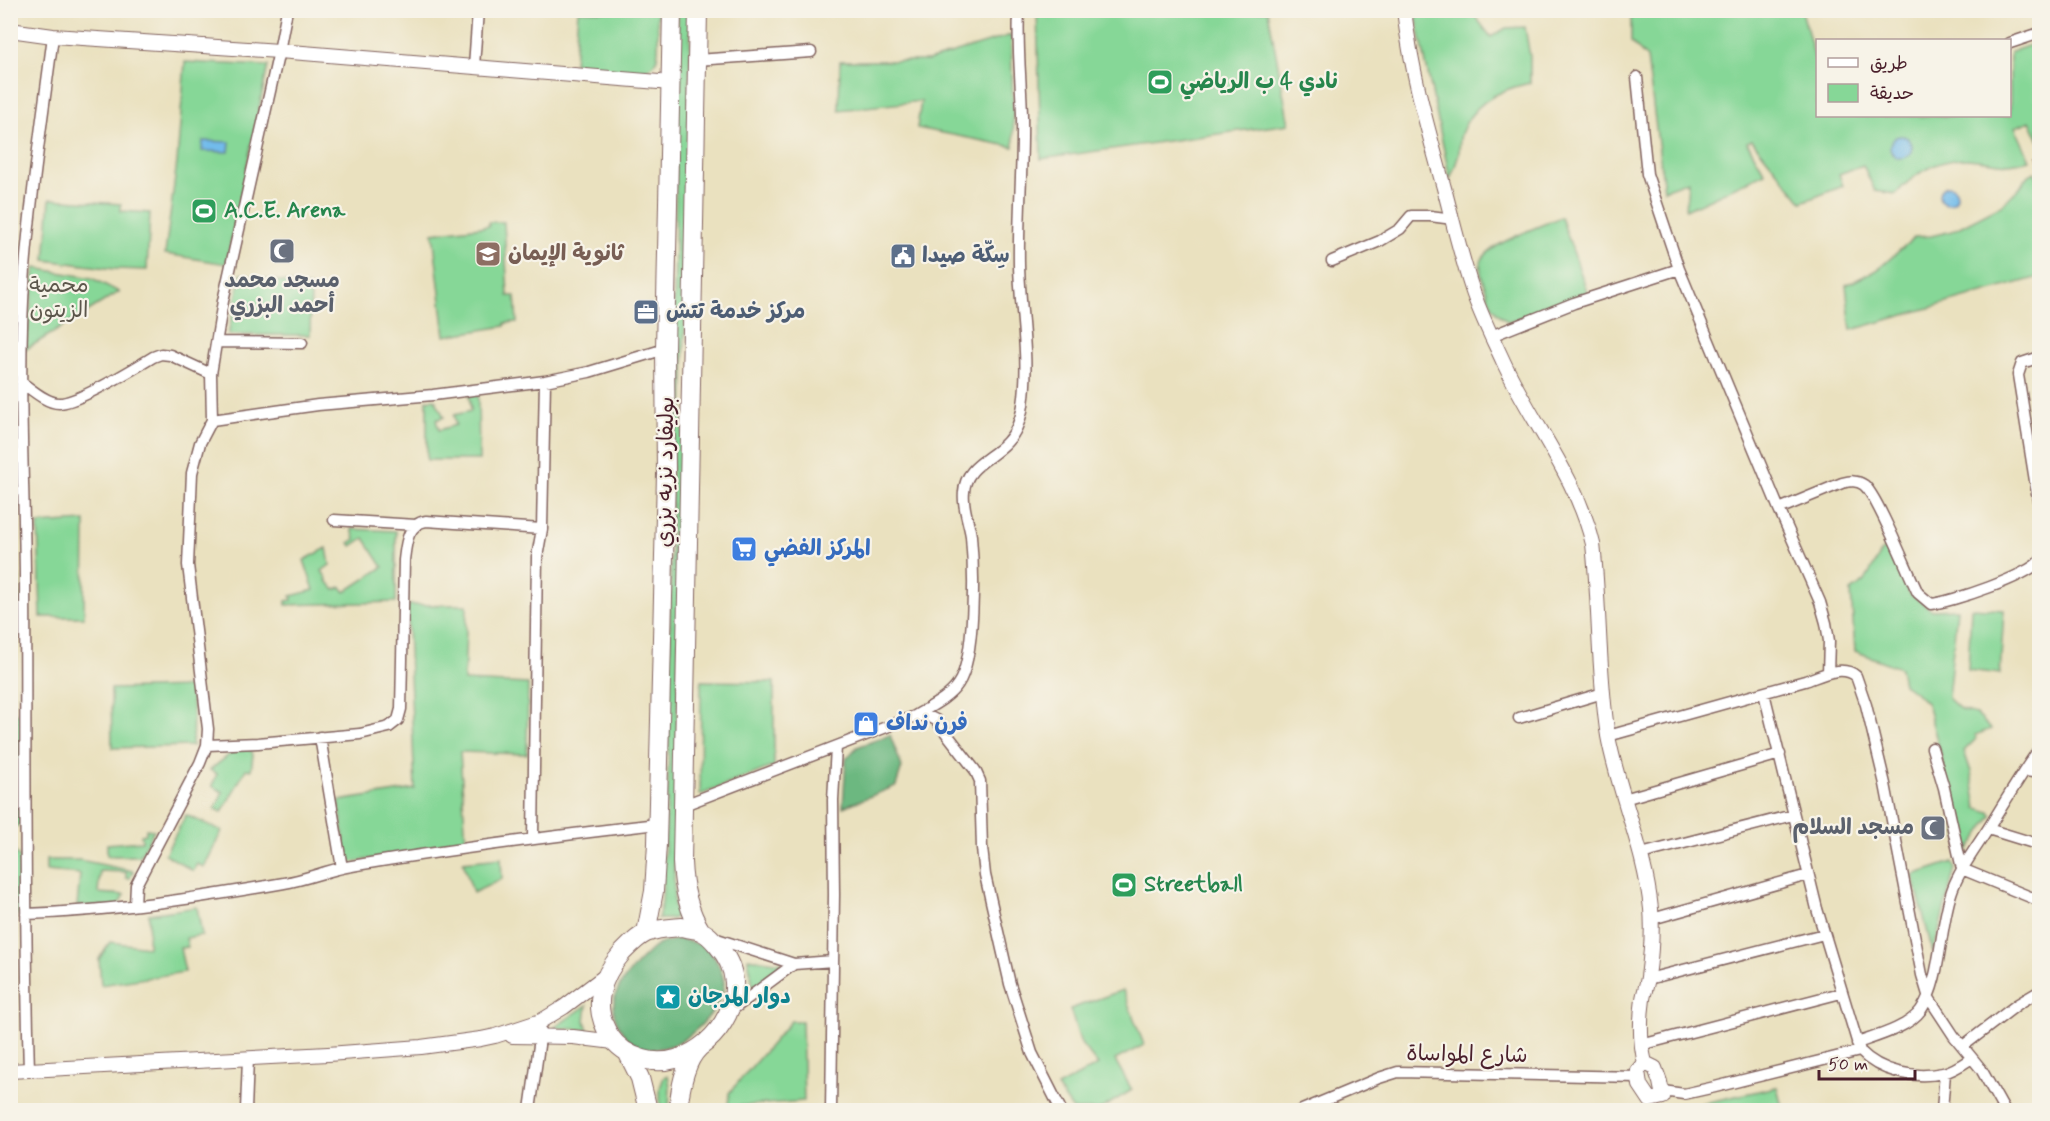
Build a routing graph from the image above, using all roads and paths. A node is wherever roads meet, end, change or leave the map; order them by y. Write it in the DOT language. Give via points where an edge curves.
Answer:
graph roads {
  1 [pos="286,10"];
  2 [pos="478,10"];
  3 [pos="672,10"];
  4 [pos="698,10"];
  5 [pos="1019,10"];
  6 [pos="1404,10"];
  7 [pos="10,30"];
  8 [pos="2040,33"];
  9 [pos="52,36"];
  10 [pos="2011,43"];
  11 [pos="279,51"];
  12 [pos="811,52"];
  13 [pos="697,60"];
  14 [pos="474,66"];
  15 [pos="1637,77"];
  16 [pos="671,83"];
  17 [pos="1453,219"];
  18 [pos="1332,261"];
  19 [pos="1679,268"];
  20 [pos="1491,336"];
  21 [pos="217,342"];
  22 [pos="302,343"];
  23 [pos="665,349"];
  24 [pos="2040,357"];
  25 [pos="211,374"];
  26 [pos="545,381"];
  27 [pos="21,382"];
  28 [pos="212,420"];
  29 [pos="1779,509"];
  30 [pos="2040,512"];
  31 [pos="334,520"];
  32 [pos="416,525"];
  33 [pos="542,528"];
  34 [pos="2040,560"];
  35 [pos="1828,673"];
  36 [pos="1604,693"];
  37 [pos="1764,693"];
  38 [pos="915,716"];
  39 [pos="1519,718"];
  40 [pos="1608,736"];
  41 [pos="320,737"];
  42 [pos="207,745"];
  43 [pos="836,747"];
  44 [pos="1932,748"];
  45 [pos="2040,748"];
  46 [pos="1779,754"];
  47 [pos="2025,771"];
  48 [pos="2040,773"];
  49 [pos="1624,799"];
  50 [pos="684,805"];
  51 [pos="1793,815"];
  52 [pos="657,824"];
  53 [pos="1988,829"];
  54 [pos="533,838"];
  55 [pos="2040,845"];
  56 [pos="1641,854"];
  57 [pos="342,868"];
  58 [pos="1962,869"];
  59 [pos="1808,875"];
  60 [pos="2040,901"];
  61 [pos="135,906"];
  62 [pos="26,914"];
  63 [pos="1652,919"];
  64 [pos="646,933"];
  65 [pos="706,934"];
  66 [pos="1824,934"];
  67 [pos="832,961"];
  68 [pos="794,964"];
  69 [pos="605,976"];
  70 [pos="1648,979"];
  71 [pos="2040,991"];
  72 [pos="1841,993"];
  73 [pos="1929,998"];
  74 [pos="726,1017"];
  75 [pos="541,1022"];
  76 [pos="495,1036"];
  77 [pos="541,1036"];
  78 [pos="703,1045"];
  79 [pos="1641,1045"];
  80 [pos="1963,1046"];
  81 [pos="620,1047"];
  82 [pos="1858,1047"];
  83 [pos="248,1058"];
  84 [pos="1972,1058"];
  85 [pos="1646,1063"];
  86 [pos="29,1070"];
  87 [pos="10,1071"];
  88 [pos="1945,1073"];
  89 [pos="1638,1077"];
  90 [pos="1659,1102"];
  91 [pos="246,1110"];
  92 [pos="530,1110"];
  93 [pos="648,1110"];
  94 [pos="678,1110"];
  95 [pos="831,1110"];
  96 [pos="1060,1110"];
  97 [pos="1302,1110"];
  98 [pos="1942,1110"];
  99 [pos="2004,1110"];
  1 -- 11 [label="street"];
  2 -- 14 [label="street"];
  3 -- 16 [label="highway, بوليفارد نزيه بزري"];
  4 -- 13 [label="highway, بوليفارد نزيه بزري"];
  5 -- 38 [label="street" via="1019,265 1026,363 1023,406 1010,439 972,471 965,484 974,585 963,674 949,694"];
  6 -- 17 [label="street" via="1421,106"];
  7 -- 9 [label="street"];
  8 -- 10 [label="street"];
  9 -- 11 [label="street"];
  9 -- 27 [label="street" via="25,269"];
  11 -- 14 [label="street"];
  11 -- 21 [label="street"];
  12 -- 13 [label="street"];
  13 -- 50 [label="highway, بوليفارد نزيه بزري"];
  14 -- 16 [label="street"];
  15 -- 19 [label="street" via="1647,174"];
  16 -- 23 [label="highway, بوليفارد نزيه بزري"];
  17 -- 18 [label="street" via="1411,216 1400,229 1380,241"];
  17 -- 20 [label="street" via="1472,290"];
  19 -- 20 [label="street"];
  19 -- 29 [label="street"];
  20 -- 36 [label="street" via="1567,477 1590,532"];
  21 -- 22 [label="street"];
  21 -- 25 [label="street"];
  23 -- 26 [label="street"];
  23 -- 52 [label="highway, بوليفارد نزيه بزري" via="666,485"];
  24 -- 30 [label="street" via="2022,363 2018,375"];
  25 -- 27 [label="street" via="164,354 77,398 59,403"];
  25 -- 28 [label="street"];
  26 -- 28 [label="street"];
  26 -- 33 [label="street"];
  27 -- 62 [label="street"];
  28 -- 42 [label="street" via="200,443 192,473 188,565"];
  29 -- 34 [label="street" via="1842,483 1863,484 1874,498 1918,593 1931,604 1947,602 2025,573"];
  29 -- 35 [label="street" via="1827,623"];
  31 -- 32 [label="street"];
  32 -- 33 [label="street" via="435,521"];
  32 -- 41 [label="street" via="408,536 404,560 398,720 382,729"];
  33 -- 54 [label="street" via="537,557"];
  35 -- 37 [label="street"];
  35 -- 73 [label="street" via="1852,673 1860,684 1892,814"];
  36 -- 39 [label="street"];
  36 -- 40 [label="street"];
  37 -- 40 [label="street"];
  37 -- 46 [label="street"];
  38 -- 43 [label="street"];
  38 -- 96 [label="street" via="936,720 978,775 985,875 1010,984 1032,1053"];
  40 -- 49 [label="street"];
  41 -- 42 [label="street"];
  41 -- 57 [label="street"];
  42 -- 61 [label="street" via="136,885"];
  43 -- 50 [label="street"];
  43 -- 67 [label="street"];
  44 -- 58 [label="street"];
  45 -- 47 [label="street"];
  46 -- 49 [label="street"];
  46 -- 51 [label="street"];
  47 -- 48 [label="street"];
  47 -- 53 [label="street"];
  49 -- 56 [label="street"];
  50 -- 65 [label="highway, بوليفارد نزيه بزري" via="683,878 693,918"];
  51 -- 56 [label="street"];
  51 -- 59 [label="street"];
  52 -- 54 [label="street"];
  52 -- 64 [label="highway, بوليفارد نزيه بزري" via="654,891"];
  53 -- 55 [label="street"];
  53 -- 58 [label="street"];
  54 -- 57 [label="street"];
  56 -- 63 [label="street"];
  57 -- 61 [label="street" via="287,883"];
  58 -- 60 [label="street"];
  58 -- 73 [label="street" via="1945,916"];
  59 -- 63 [label="street"];
  59 -- 66 [label="street"];
  61 -- 62 [label="street"];
  62 -- 86 [label="street"];
  63 -- 70 [label="street"];
  64 -- 65 [label="highway" via="682,927"];
  64 -- 69 [label="highway" via="631,944"];
  65 -- 68 [label="street"];
  65 -- 74 [label="highway" via="727,958 734,982"];
  66 -- 70 [label="street"];
  66 -- 72 [label="street"];
  67 -- 68 [label="street"];
  67 -- 95 [label="street"];
  68 -- 74 [label="street" via="735,1005"];
  69 -- 75 [label="street"];
  69 -- 81 [label="highway" via="599,1005 608,1033"];
  70 -- 79 [label="street"];
  71 -- 80 [label="street"];
  72 -- 79 [label="street"];
  72 -- 82 [label="street"];
  73 -- 80 [label="street"];
  73 -- 82 [label="street" via="1911,1019"];
  74 -- 78 [label="highway"];
  75 -- 76 [label="street"];
  75 -- 77 [label="street"];
  76 -- 77 [label="street"];
  76 -- 83 [label="street" via="391,1049"];
  77 -- 81 [label="street" via="573,1037"];
  77 -- 92 [label="street"];
  78 -- 81 [label="highway" via="664,1062 651,1061"];
  78 -- 94 [label="highway" via="693,1053 688,1065"];
  79 -- 85 [label="street"];
  80 -- 84 [label="street"];
  81 -- 93 [label="highway" via="640,1078"];
  82 -- 88 [label="street" via="1870,1061 1890,1070 1919,1076"];
  82 -- 90 [label="street"];
  83 -- 86 [label="street"];
  83 -- 91 [label="street"];
  84 -- 88 [label="street"];
  84 -- 99 [label="street"];
  85 -- 89 [label="street"];
  85 -- 90 [label="street" via="1655,1068"];
  86 -- 87 [label="street"];
  88 -- 98 [label="street"];
  89 -- 90 [label="street" via="1644,1094"];
  89 -- 97 [label="street, شارع المواساة" via="1398,1072"];
}
